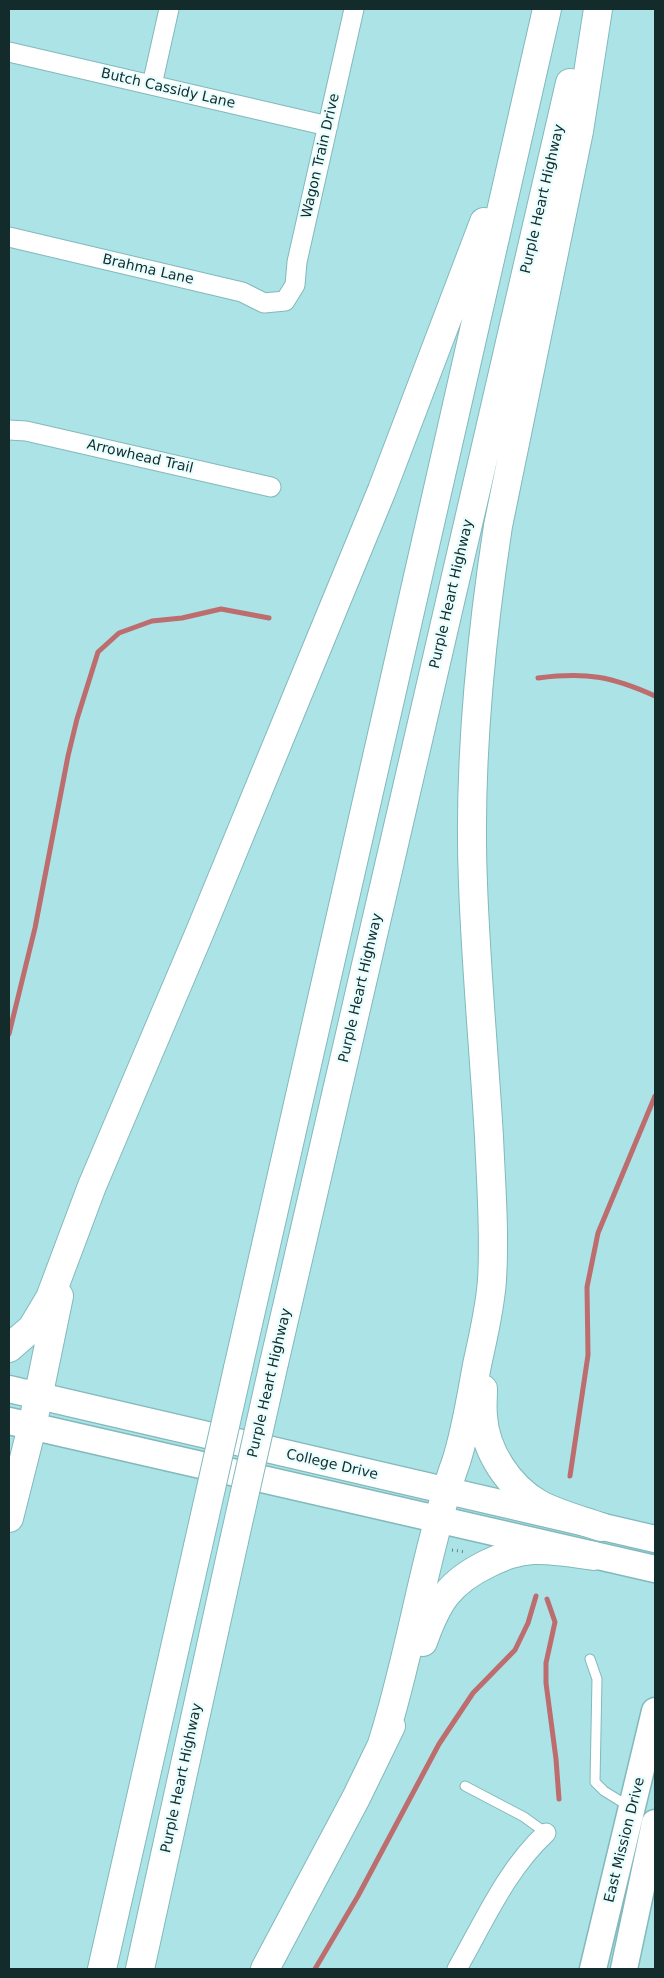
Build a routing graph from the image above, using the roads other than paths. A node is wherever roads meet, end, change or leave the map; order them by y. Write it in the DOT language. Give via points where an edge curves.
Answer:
graph roads {
  1 [pos="169,9"];
  2 [pos="354,9"];
  3 [pos="547,9"];
  4 [pos="587,9"];
  5 [pos="598,9"];
  6 [pos="9,52"];
  7 [pos="152,85"];
  8 [pos="328,126"];
  9 [pos="520,130"];
  10 [pos="9,238"];
  11 [pos="285,301"];
  12 [pos="9,430"];
  13 [pos="272,487"];
  14 [pos="74,1234"];
  15 [pos="486,1323"];
  16 [pos="9,1348"];
  17 [pos="9,1389"];
  18 [pos="38,1396"];
  19 [pos="20,1424"];
  20 [pos="446,1491"];
  21 [pos="9,1518"];
  22 [pos="438,1521"];
  23 [pos="601,1527"];
  24 [pos="655,1539"];
  25 [pos="594,1556"];
  26 [pos="655,1570"];
  27 [pos="590,1659"];
  28 [pos="655,1711"];
  29 [pos="382,1744"];
  30 [pos="465,1786"];
  31 [pos="632,1809"];
  32 [pos="655,1823"];
  33 [pos="546,1833"];
  34 [pos="102,1969"];
  35 [pos="140,1969"];
  36 [pos="265,1969"];
  37 [pos="457,1969"];
  38 [pos="593,1969"];
  39 [pos="624,1969"];
  1 -- 7 [label="street"];
  2 -- 8 [label="street, Wagon Train Drive"];
  3 -- 9 [label="highway"];
  4 -- 35 [label="highway, Purple Heart Highway, bridge" via="274,1363"];
  5 -- 15 [label="highway" via="579,131 498,526 475,729 472,880 493,1233 492,1280"];
  6 -- 7 [label="street, Butch Cassidy Lane"];
  7 -- 8 [label="street, Butch Cassidy Lane"];
  8 -- 11 [label="street, Wagon Train Drive" via="297,262 296,285"];
  9 -- 14 [label="highway" via="382,490"];
  9 -- 34 [label="highway, bridge"];
  10 -- 11 [label="street, Brahma Lane" via="242,292 264,303"];
  12 -- 13 [label="street, Arrowhead Trail" via="26,431"];
  14 -- 16 [label="highway" via="50,1298 32,1328"];
  14 -- 18 [label="highway"];
  15 -- 20 [label="highway" via="456,1462"];
  15 -- 23 [label="highway" via="483,1418 496,1459 513,1484 540,1504"];
  17 -- 18 [label="main road, College Drive"];
  18 -- 19 [label="highway"];
  18 -- 20 [label="main road, College Drive"];
  19 -- 21 [label="highway"];
  19 -- 22 [label="main road"];
  20 -- 22 [label="highway"];
  20 -- 23 [label="main road, College Drive"];
  22 -- 25 [label="main road"];
  22 -- 29 [label="highway" via="398,1694"];
  23 -- 24 [label="main road, College Drive"];
  25 -- 26 [label="main road"];
  25 -- 29 [label="highway" via="534,1550 511,1553 455,1583 436,1610 405,1695"];
  27 -- 31 [label="lane" via="597,1680 595,1782 604,1792"];
  28 -- 31 [label="main road, East Mission Drive"];
  29 -- 36 [label="highway"];
  30 -- 33 [label="lane" via="524,1817"];
  31 -- 38 [label="main road, East Mission Drive"];
  32 -- 39 [label="main road, East Mission Drive"];
  33 -- 37 [label="street" via="513,1869"];
}
